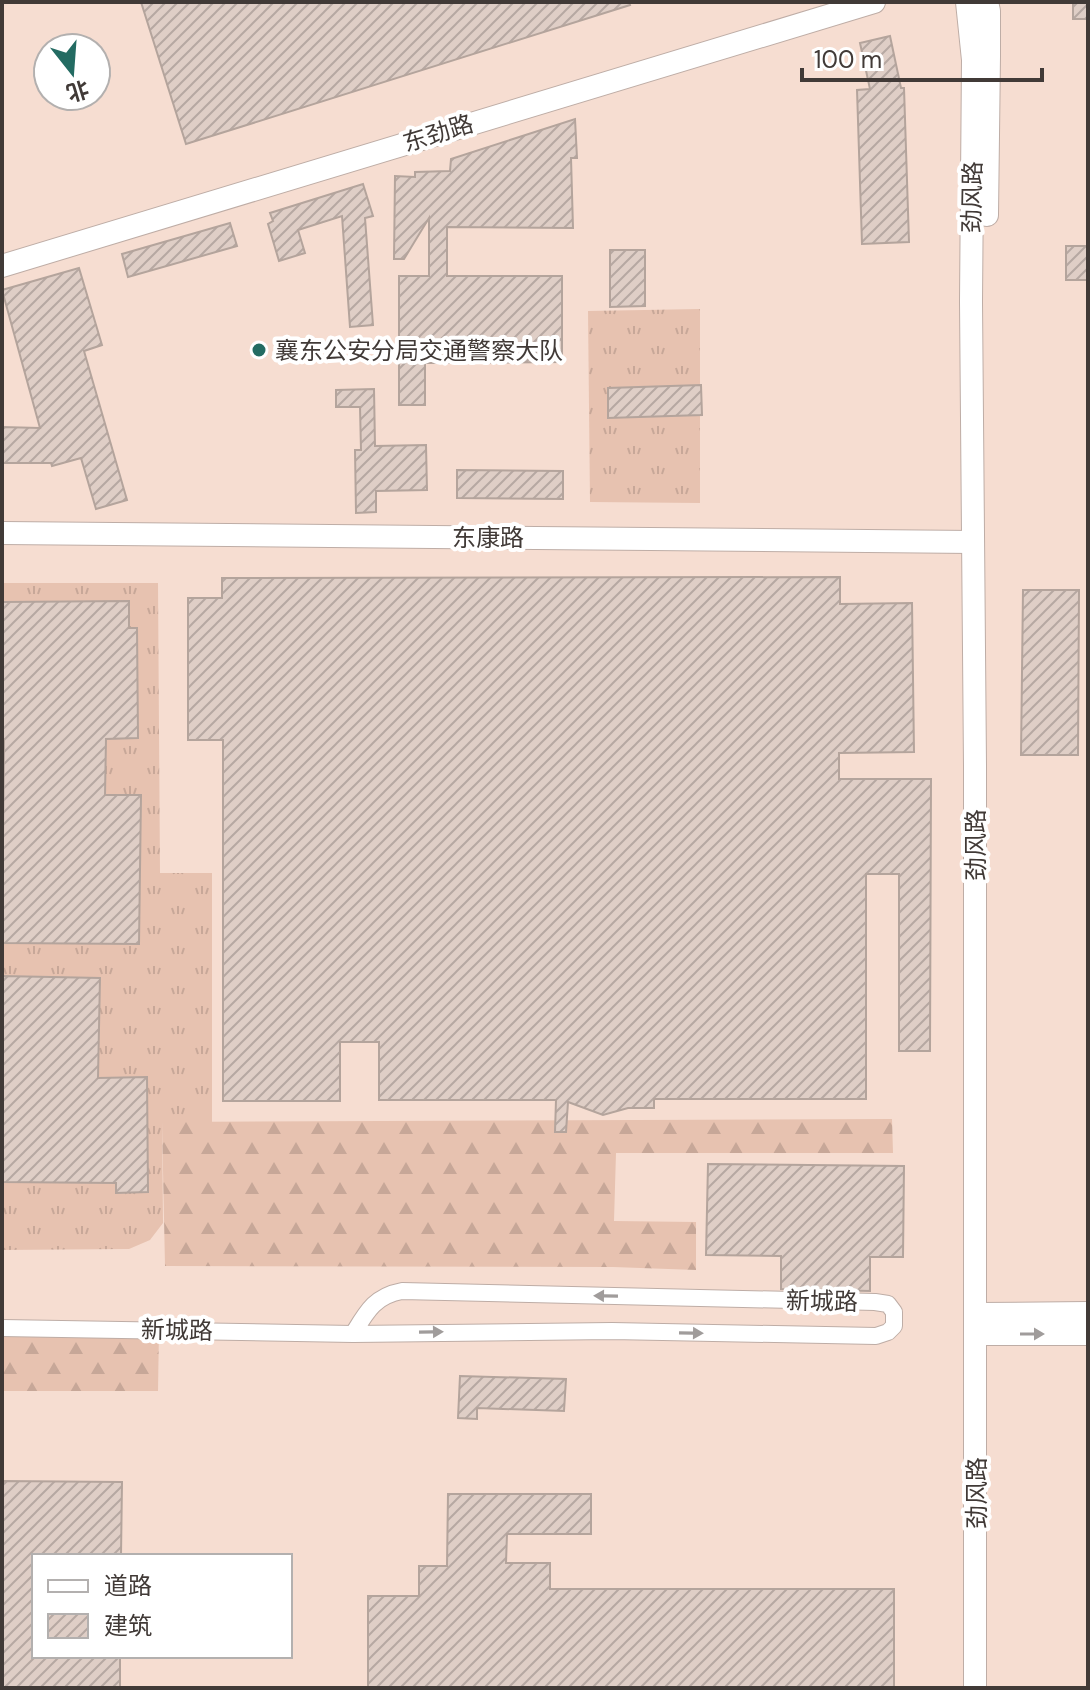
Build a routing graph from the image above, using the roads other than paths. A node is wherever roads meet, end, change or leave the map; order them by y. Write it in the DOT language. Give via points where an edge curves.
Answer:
graph roads {
  1 [pos="874,2"];
  2 [pos="967,2"];
  3 [pos="987,2"];
  4 [pos="2,266"];
  5 [pos="2,533"];
  6 [pos="973,542"];
  7 [pos="1088,1313"];
  8 [pos="982,1324"];
  9 [pos="2,1328"];
  10 [pos="353,1334"];
  11 [pos="1088,1334"];
  12 [pos="975,1688"];
  13 [pos="990,1688"];
  1 -- 4 [label="street, 东劲路"];
  2 -- 6 [label="street, 劲风路" via="973,60"];
  3 -- 8 [label="street, 劲风路" via="989,766"];
  5 -- 6 [label="street, 东康路"];
  6 -- 8 [label="street, 劲风路"];
  7 -- 8 [label="street"];
  8 -- 11 [label="street, one-way"];
  8 -- 12 [label="street, 劲风路"];
  8 -- 13 [label="street, 劲风路"];
  9 -- 10 [label="street, 新城路"];
  10 -- 10 [label="street, 新城路, one-way" via="876,1336 894,1326 894,1312 888,1304 875,1302 402,1291 373,1302"];
}
